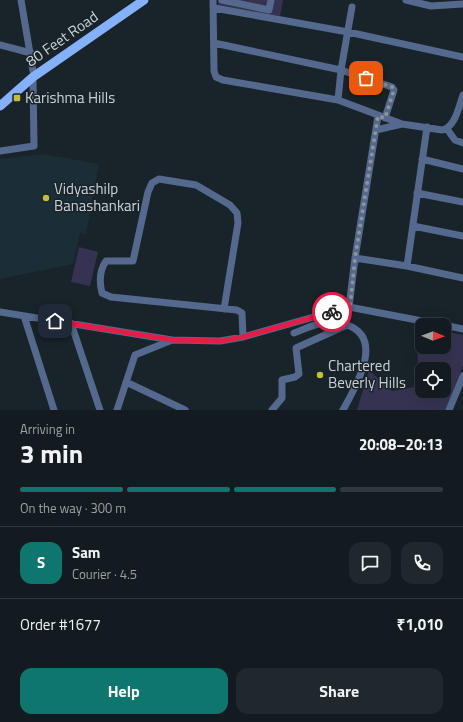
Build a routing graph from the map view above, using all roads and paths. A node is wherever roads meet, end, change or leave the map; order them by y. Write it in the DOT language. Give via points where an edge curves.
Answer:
graph roads {
  1 [pos="21,0"];
  2 [pos="136,0"];
  3 [pos="144,0"];
  4 [pos="213,0"];
  5 [pos="222,0"];
  6 [pos="271,0"];
  7 [pos="406,0"];
  8 [pos="246,3"];
  9 [pos="463,4"];
  10 [pos="352,7"];
  11 [pos="214,8"];
  12 [pos="244,13"];
  13 [pos="348,32"];
  14 [pos="214,43"];
  15 [pos="0,45"];
  16 [pos="31,53"];
  17 [pos="463,57"];
  18 [pos="341,70"];
  19 [pos="33,74"];
  20 [pos="463,95"];
  21 [pos="0,99"];
  22 [pos="338,100"];
  23 [pos="0,106"];
  24 [pos="460,111"];
  25 [pos="381,117"];
  26 [pos="402,124"];
  27 [pos="427,127"];
  28 [pos="447,128"];
  29 [pos="376,130"];
  30 [pos="463,143"];
  31 [pos="0,151"];
  32 [pos="422,159"];
  33 [pos="463,168"];
  34 [pos="417,193"];
  35 [pos="463,202"];
  36 [pos="413,226"];
  37 [pos="463,236"];
  38 [pos="355,258"];
  39 [pos="407,266"];
  40 [pos="463,278"];
  41 [pos="347,307"];
  42 [pos="224,308"];
  43 [pos="0,312"];
  44 [pos="24,316"];
  45 [pos="415,320"];
  46 [pos="71,323"];
  47 [pos="345,325"];
  48 [pos="451,326"];
  49 [pos="463,329"];
  50 [pos="294,333"];
  51 [pos="243,337"];
  52 [pos="172,340"];
  53 [pos="463,376"];
  54 [pos="126,382"];
  55 [pos="54,410"];
  56 [pos="100,410"];
  57 [pos="117,410"];
  58 [pos="185,410"];
  59 [pos="272,410"];
  60 [pos="344,410"];
  61 [pos="449,410"];
  1 -- 16 [label="street"];
  2 -- 19 [label="main road, 80 Feet Road"];
  3 -- 19 [label="main road, 80 Feet Road"];
  4 -- 11 [label="street"];
  5 -- 8 [label="street"];
  6 -- 8 [label="street" via="269,10"];
  7 -- 9 [label="street" via="431,6"];
  8 -- 12 [label="street"];
  10 -- 13 [label="street"];
  11 -- 12 [label="street"];
  11 -- 14 [label="street"];
  12 -- 13 [label="street"];
  13 -- 17 [label="street"];
  13 -- 18 [label="street"];
  14 -- 18 [label="street"];
  14 -- 22 [label="street" via="216,77"];
  15 -- 16 [label="street"];
  16 -- 19 [label="street"];
  18 -- 22 [label="street"];
  18 -- 25 [label="street" via="393,87 394,90"];
  19 -- 21 [label="main road, 80 Feet Road"];
  19 -- 23 [label="main road, 80 Feet Road"];
  19 -- 31 [label="street" via="34,146"];
  20 -- 24 [label="street"];
  22 -- 25 [label="street"];
  24 -- 28 [label="street"];
  25 -- 26 [label="street"];
  25 -- 29 [label="street"];
  26 -- 27 [label="street"];
  26 -- 29 [label="street"];
  27 -- 28 [label="street" via="442,130"];
  27 -- 32 [label="street"];
  28 -- 30 [label="street" via="455,140"];
  29 -- 38 [label="street"];
  32 -- 33 [label="street"];
  32 -- 34 [label="street"];
  34 -- 35 [label="street"];
  34 -- 36 [label="street"];
  36 -- 37 [label="street"];
  36 -- 39 [label="street"];
  38 -- 39 [label="street"];
  38 -- 41 [label="street"];
  39 -- 40 [label="street"];
  41 -- 45 [label="street"];
  41 -- 47 [label="street"];
  41 -- 51 [label="street"];
  42 -- 42 [label="street" via="238,223 237,213 230,205 196,185 159,179 152,183 148,192 133,261 106,261 102,266 99,282 102,293 111,297"];
  42 -- 51 [label="street" via="242,313"];
  43 -- 44 [label="street"];
  44 -- 46 [label="street"];
  44 -- 55 [label="street"];
  46 -- 52 [label="street"];
  46 -- 56 [label="street"];
  47 -- 50 [label="street" via="326,322"];
  47 -- 59 [label="street" via="296,348 299,374 282,380 282,398"];
  47 -- 60 [label="street" via="360,331 366,344 366,353 363,369"];
  48 -- 49 [label="street"];
  51 -- 52 [label="street" via="220,341"];
  52 -- 54 [label="street" via="135,355"];
  53 -- 61 [label="street"];
  54 -- 57 [label="street"];
  54 -- 58 [label="street"];
}
